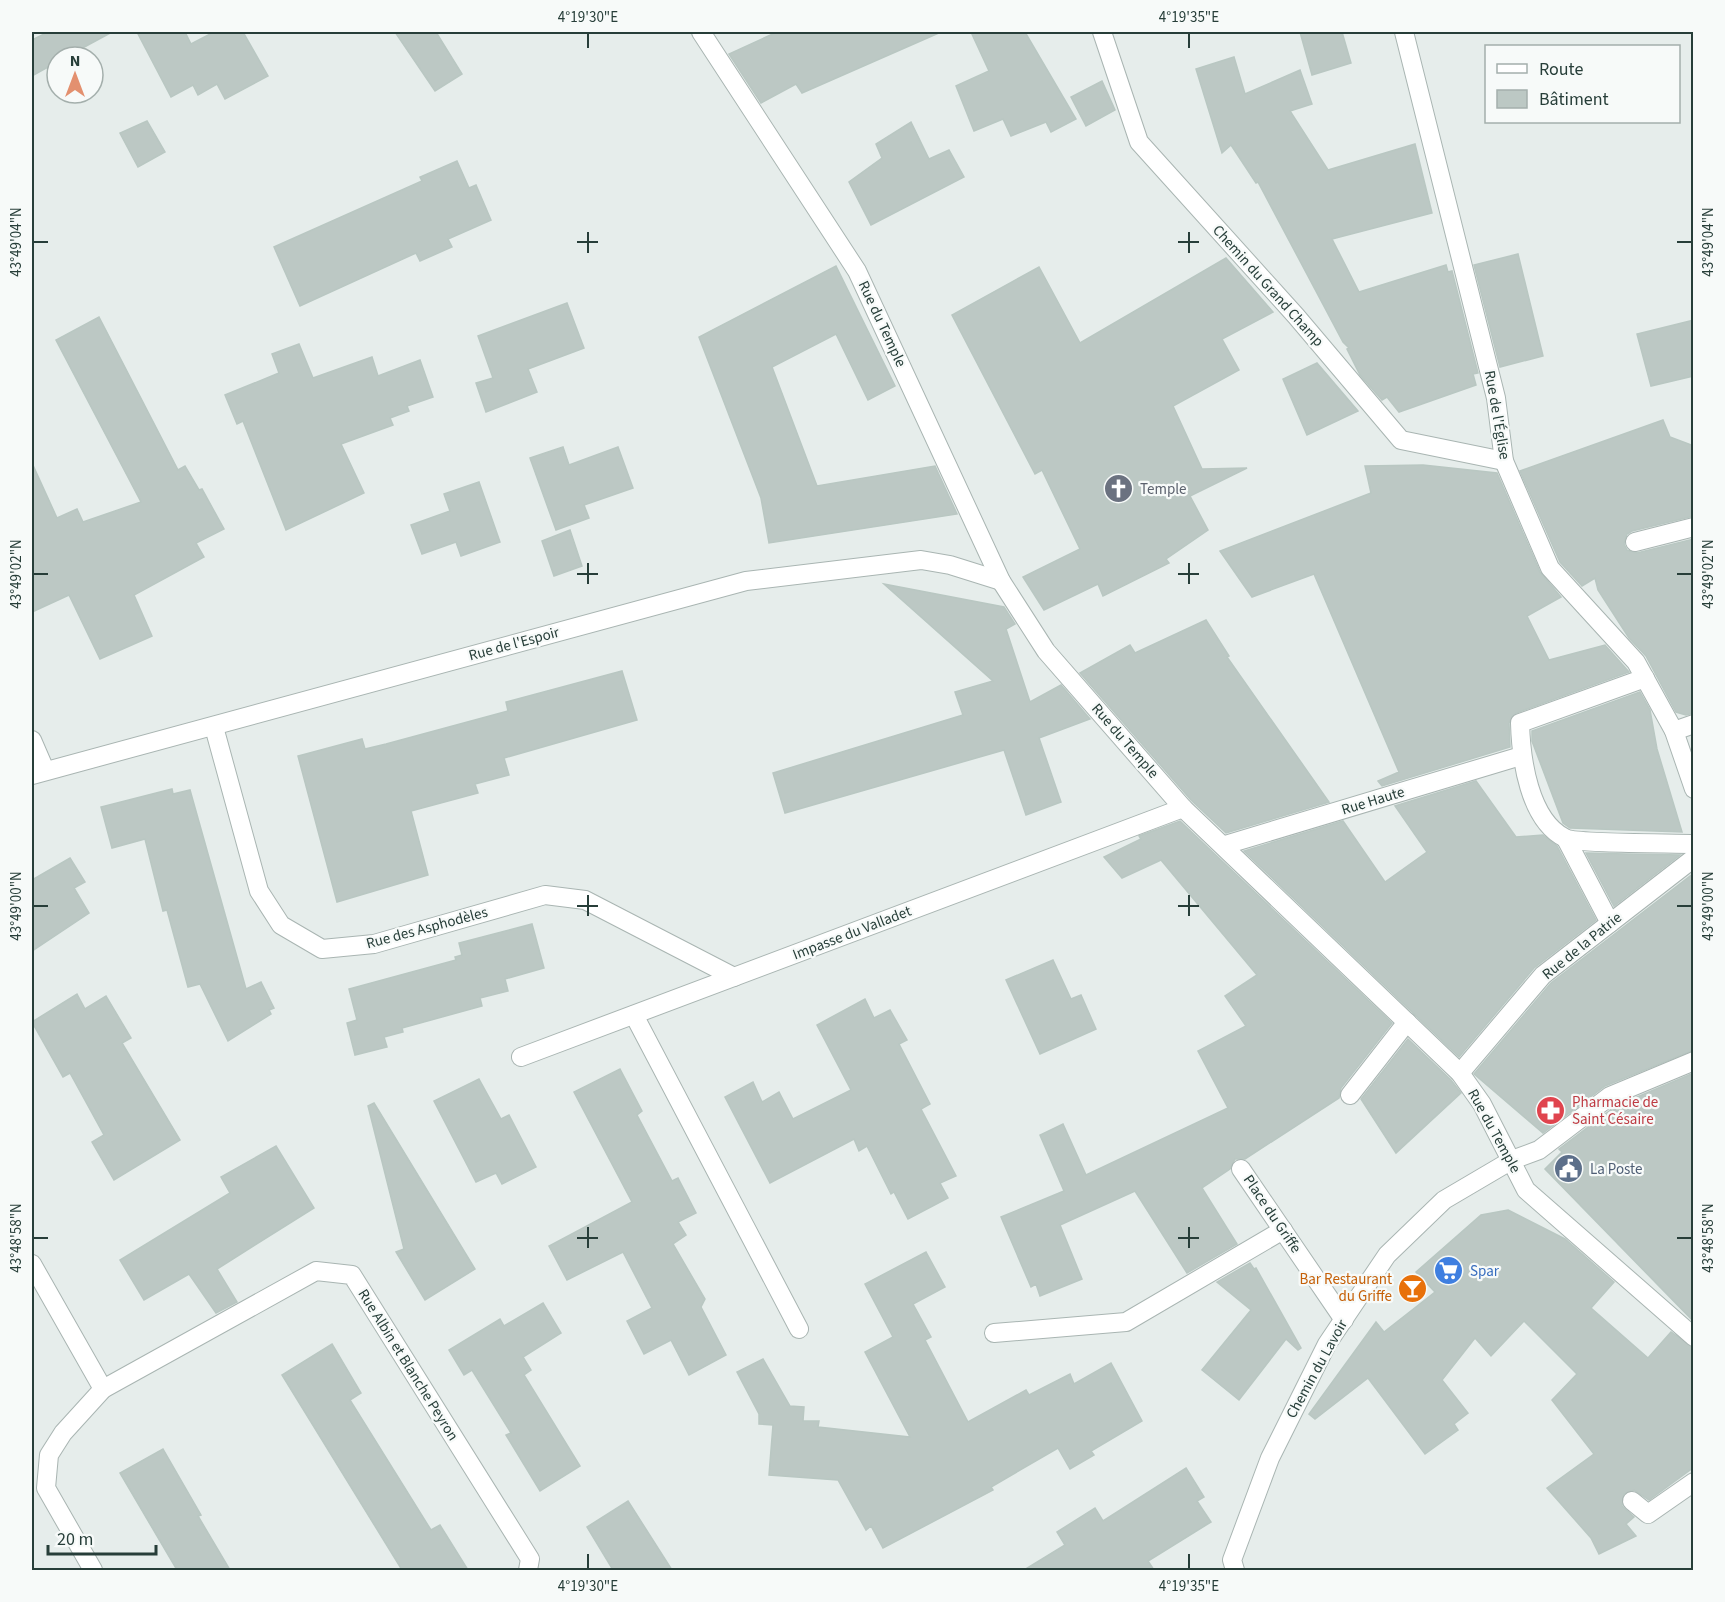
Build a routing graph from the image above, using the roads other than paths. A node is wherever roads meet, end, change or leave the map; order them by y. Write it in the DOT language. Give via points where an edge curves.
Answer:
graph roads {
  1 [pos="701,32"];
  2 [pos="1102,32"];
  3 [pos="1404,32"];
  4 [pos="1504,460"];
  5 [pos="1694,527"];
  6 [pos="1635,542"];
  7 [pos="1001,581"];
  8 [pos="1645,678"];
  9 [pos="1694,724"];
  10 [pos="214,727"];
  11 [pos="1674,731"];
  12 [pos="32,740"];
  13 [pos="1521,756"];
  14 [pos="38,773"];
  15 [pos="1694,789"];
  16 [pos="1183,808"];
  17 [pos="1566,839"];
  18 [pos="1694,843"];
  19 [pos="1225,845"];
  20 [pos="1694,858"];
  21 [pos="1610,923"];
  22 [pos="734,977"];
  23 [pos="634,1015"];
  24 [pos="1407,1022"];
  25 [pos="521,1057"];
  26 [pos="1694,1060"];
  27 [pos="1460,1073"];
  28 [pos="1350,1095"];
  29 [pos="1512,1160"];
  30 [pos="1241,1168"];
  31 [pos="1282,1230"];
  32 [pos="32,1264"];
  33 [pos="1344,1320"];
  34 [pos="799,1329"];
  35 [pos="994,1333"];
  36 [pos="1694,1337"];
  37 [pos="103,1389"];
  38 [pos="1694,1482"];
  39 [pos="1632,1501"];
  40 [pos="1228,1567"];
  41 [pos="93,1570"];
  42 [pos="528,1570"];
  1 -- 7 [label="street, Rue du Temple" via="857,271"];
  2 -- 4 [label="street, Chemin du Grand Champ" via="1139,142 1296,316 1401,440"];
  3 -- 4 [label="street, Rue de l'Église" via="1496,398"];
  4 -- 8 [label="street, Rue de l'Église" via="1550,568 1636,662"];
  5 -- 6 [label="street"];
  7 -- 10 [label="street, Rue de l'Espoir" via="921,560 746,581"];
  7 -- 16 [label="street, Rue du Temple" via="1046,651"];
  8 -- 11 [label="street, Rue de l'Église"];
  8 -- 13 [label="street" via="1521,723"];
  9 -- 11 [label="street"];
  10 -- 14 [label="street, Rue de l'Espoir"];
  10 -- 22 [label="street, Rue des Asphodèles" via="259,891 281,925 322,949 374,945 545,896 585,900"];
  11 -- 15 [label="street, Rue de l'Église"];
  12 -- 14 [label="street"];
  13 -- 17 [label="street" via="1542,820"];
  13 -- 19 [label="street, Rue Haute"];
  16 -- 19 [label="street, Rue du Temple"];
  16 -- 22 [label="street, Impasse du Valladet"];
  17 -- 18 [label="street"];
  17 -- 21 [label="street"];
  19 -- 24 [label="street, Rue du Temple"];
  20 -- 21 [label="street, Rue de la Patrie"];
  21 -- 27 [label="street, Rue de la Patrie" via="1543,975"];
  22 -- 23 [label="street, Impasse du Valladet"];
  23 -- 25 [label="street, Impasse du Valladet"];
  23 -- 34 [label="street"];
  24 -- 27 [label="street, Rue du Temple"];
  24 -- 28 [label="street"];
  26 -- 29 [label="street, Chemin du Lavoir" via="1610,1096 1539,1150"];
  27 -- 29 [label="street, Rue du Temple" via="1478,1096"];
  29 -- 33 [label="street, Chemin du Lavoir" via="1444,1200 1387,1255"];
  29 -- 36 [label="street, Rue du Temple" via="1526,1190"];
  30 -- 31 [label="street, Place du Griffe"];
  31 -- 33 [label="street, Place du Griffe"];
  31 -- 35 [label="street" via="1126,1322"];
  32 -- 37 [label="street"];
  33 -- 40 [label="street, Chemin du Lavoir" via="1327,1344 1270,1458"];
  37 -- 41 [label="street" via="63,1433 49,1455 46,1488"];
  37 -- 42 [label="street, Rue Albin et Blanche Peyron" via="316,1271 352,1275 530,1559"];
  38 -- 39 [label="street" via="1648,1514"];
}
